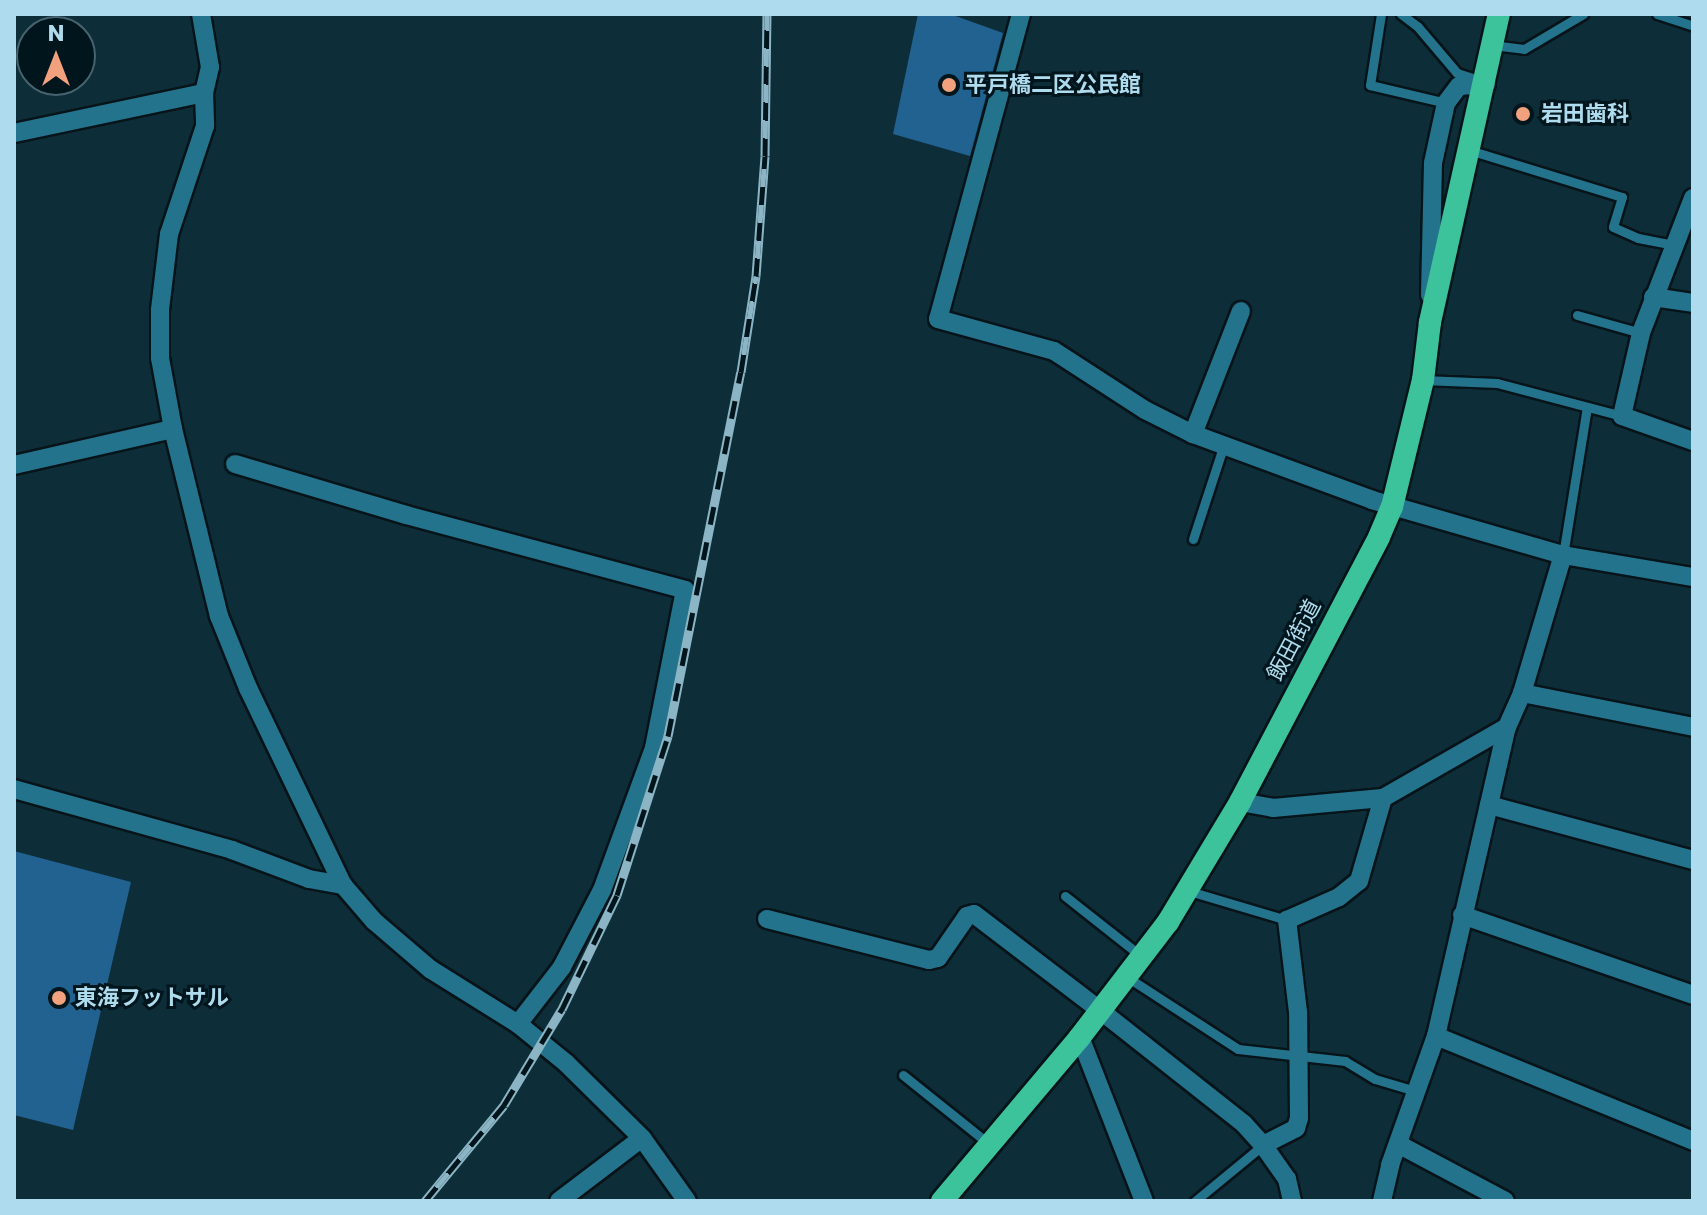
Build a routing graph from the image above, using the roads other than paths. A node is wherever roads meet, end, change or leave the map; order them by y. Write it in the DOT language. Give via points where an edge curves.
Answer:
graph roads {
  1 [pos="201,14"];
  2 [pos="1021,14"];
  3 [pos="1381,14"];
  4 [pos="1401,14"];
  5 [pos="1499,14"];
  6 [pos="1583,14"];
  7 [pos="1661,14"];
  8 [pos="1693,26"];
  9 [pos="1492,45"];
  10 [pos="1486,84"];
  11 [pos="204,93"];
  12 [pos="1446,103"];
  13 [pos="14,133"];
  14 [pos="1469,150"];
  15 [pos="1693,198"];
  16 [pos="1673,245"];
  17 [pos="1653,297"];
  18 [pos="1693,303"];
  19 [pos="1241,311"];
  20 [pos="1577,315"];
  21 [pos="1430,322"];
  22 [pos="1641,333"];
  23 [pos="1423,380"];
  24 [pos="1587,407"];
  25 [pos="1622,416"];
  26 [pos="173,429"];
  27 [pos="1193,434"];
  28 [pos="1693,441"];
  29 [pos="1223,447"];
  30 [pos="235,464"];
  31 [pos="14,465"];
  32 [pos="1392,507"];
  33 [pos="1193,539"];
  34 [pos="1563,555"];
  35 [pos="1693,577"];
  36 [pos="1522,693"];
  37 [pos="1507,727"];
  38 [pos="1693,727"];
  39 [pos="14,789"];
  40 [pos="1383,798"];
  41 [pos="1240,802"];
  42 [pos="1489,805"];
  43 [pos="1693,860"];
  44 [pos="343,885"];
  45 [pos="1189,891"];
  46 [pos="1065,896"];
  47 [pos="1462,915"];
  48 [pos="767,919"];
  49 [pos="1287,920"];
  50 [pos="1143,957"];
  51 [pos="1127,977"];
  52 [pos="1693,995"];
  53 [pos="1101,1011"];
  54 [pos="518,1024"];
  55 [pos="1436,1036"];
  56 [pos="1080,1037"];
  57 [pos="1300,1055"];
  58 [pos="903,1075"];
  59 [pos="1419,1093"];
  60 [pos="642,1138"];
  61 [pos="1693,1141"];
  62 [pos="989,1144"];
  63 [pos="1398,1144"];
  64 [pos="1263,1145"];
  65 [pos="559,1201"];
  66 [pos="687,1201"];
  67 [pos="942,1201"];
  68 [pos="1144,1201"];
  69 [pos="1195,1201"];
  70 [pos="1292,1201"];
  71 [pos="1382,1201"];
  72 [pos="1505,1201"];
  1 -- 11 [label="street" via="210,67"];
  2 -- 27 [label="street" via="938,319 1054,351 1145,410"];
  3 -- 12 [label="lane" via="1370,85"];
  4 -- 10 [label="lane" via="1457,73"];
  5 -- 9 [label="highway, 飯田街道"];
  6 -- 9 [label="lane" via="1524,49"];
  7 -- 8 [label="lane"];
  9 -- 10 [label="highway, 飯田街道"];
  10 -- 12 [label="street" via="1459,86"];
  10 -- 14 [label="highway, 飯田街道"];
  11 -- 13 [label="street"];
  11 -- 26 [label="street" via="205,126 169,234 160,310 160,358"];
  12 -- 21 [label="street" via="1433,163"];
  14 -- 16 [label="lane" via="1622,197 1613,227"];
  14 -- 21 [label="highway, 飯田街道"];
  15 -- 16 [label="street"];
  16 -- 17 [label="street"];
  17 -- 18 [label="street"];
  17 -- 22 [label="street"];
  19 -- 27 [label="street"];
  20 -- 22 [label="lane"];
  21 -- 23 [label="highway, 飯田街道"];
  22 -- 25 [label="street"];
  23 -- 24 [label="lane" via="1497,383"];
  23 -- 32 [label="highway, 飯田街道"];
  24 -- 25 [label="lane"];
  24 -- 34 [label="lane"];
  25 -- 28 [label="street"];
  26 -- 31 [label="street"];
  26 -- 44 [label="street" via="219,616"];
  27 -- 29 [label="street"];
  29 -- 32 [label="street"];
  29 -- 33 [label="lane"];
  30 -- 54 [label="street" via="685,590 660,725 613,862 570,955"];
  32 -- 34 [label="street"];
  32 -- 41 [label="highway, 飯田街道"];
  34 -- 35 [label="street"];
  34 -- 36 [label="street"];
  36 -- 37 [label="street"];
  36 -- 38 [label="street"];
  37 -- 40 [label="street"];
  37 -- 42 [label="street"];
  39 -- 44 [label="street"];
  40 -- 41 [label="street" via="1273,808"];
  40 -- 49 [label="street" via="1359,881 1339,897"];
  41 -- 45 [label="highway, 飯田街道"];
  42 -- 43 [label="street"];
  42 -- 47 [label="street"];
  44 -- 54 [label="street" via="374,921 430,969"];
  45 -- 49 [label="lane"];
  45 -- 50 [label="highway, 飯田街道"];
  46 -- 50 [label="lane"];
  47 -- 52 [label="street"];
  47 -- 55 [label="street"];
  48 -- 53 [label="street" via="929,960 938,958 967,916 974,914"];
  49 -- 57 [label="street"];
  50 -- 51 [label="highway, 飯田街道"];
  51 -- 53 [label="highway, 飯田街道"];
  51 -- 57 [label="lane" via="1238,1049"];
  53 -- 56 [label="highway, 飯田街道"];
  53 -- 64 [label="street" via="1244,1124"];
  54 -- 60 [label="street"];
  55 -- 59 [label="street"];
  55 -- 61 [label="street"];
  56 -- 62 [label="highway, 飯田街道"];
  56 -- 68 [label="street"];
  57 -- 59 [label="lane" via="1345,1061 1375,1079"];
  57 -- 64 [label="street" via="1296,1128"];
  58 -- 62 [label="lane"];
  59 -- 63 [label="street"];
  60 -- 65 [label="street"];
  60 -- 66 [label="street"];
  62 -- 67 [label="highway, 飯田街道"];
  63 -- 71 [label="street"];
  63 -- 72 [label="street"];
  64 -- 69 [label="lane"];
  64 -- 70 [label="street" via="1287,1179"];
}
